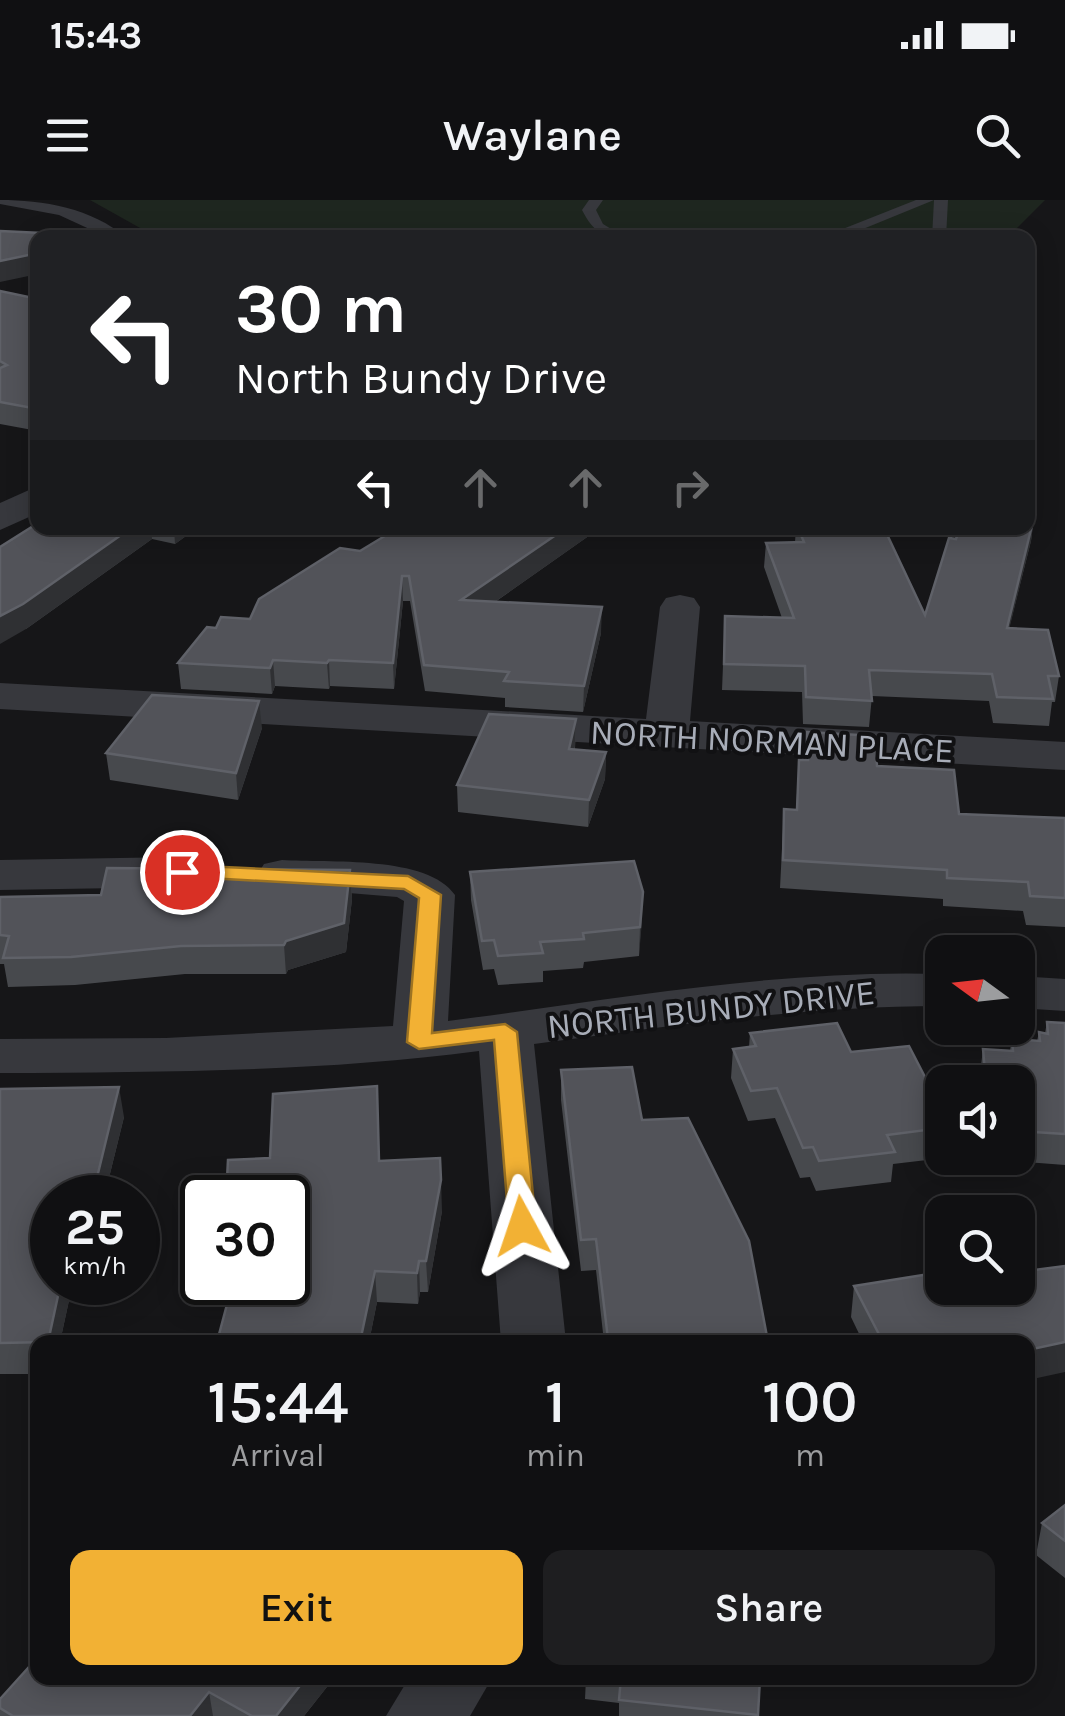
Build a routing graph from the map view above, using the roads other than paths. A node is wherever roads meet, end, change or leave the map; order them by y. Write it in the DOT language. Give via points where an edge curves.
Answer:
graph roads {
  1 [pos="0,200"];
  2 [pos="596,200"];
  3 [pos="928,200"];
  4 [pos="941,200"];
  5 [pos="107,230"];
  6 [pos="604,230"];
  7 [pos="847,230"];
  8 [pos="938,230"];
  9 [pos="30,501"];
  10 [pos="0,519"];
  11 [pos="680,607"];
  12 [pos="0,696"];
  13 [pos="666,736"];
  14 [pos="1065,756"];
  15 [pos="0,875"];
  16 [pos="925,990"];
  17 [pos="1035,993"];
  18 [pos="1065,995"];
  19 [pos="505,1032"];
  20 [pos="419,1042"];
  21 [pos="0,1056"];
  22 [pos="532,1335"];
  23 [pos="449,1685"];
  24 [pos="425,1716"];
  1 -- 5 [label="lane" via="61,211"];
  2 -- 6 [label="lane" via="588,210"];
  3 -- 7 [label="lane"];
  4 -- 8 [label="lane"];
  9 -- 10 [label="street"];
  11 -- 13 [label="street"];
  12 -- 13 [label="street, NORTH NORMAN PLACE"];
  13 -- 14 [label="street, NORTH NORMAN PLACE"];
  15 -- 20 [label="street" via="228,873 408,883 430,895"];
  16 -- 19 [label="street, NORTH BUNDY DRIVE" via="762,997"];
  17 -- 18 [label="street"];
  19 -- 20 [label="street, NORTH BUNDY DRIVE"];
  19 -- 22 [label="street"];
  20 -- 21 [label="street, NORTH BUNDY DRIVE"];
  23 -- 24 [label="street"];
}
